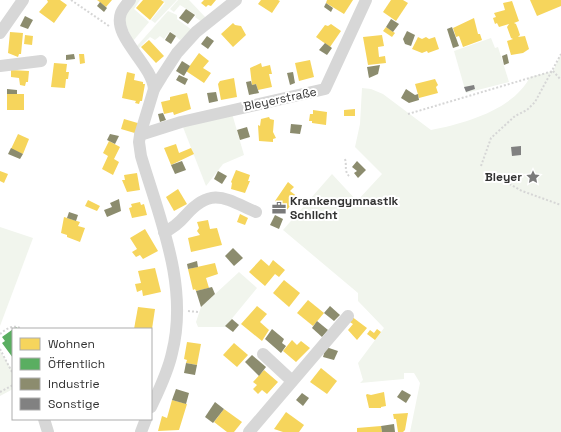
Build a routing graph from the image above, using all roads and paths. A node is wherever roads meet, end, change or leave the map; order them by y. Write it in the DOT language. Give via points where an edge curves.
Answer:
graph roads {
  1 [pos="23,0"];
  2 [pos="71,0"];
  3 [pos="130,0"];
  4 [pos="236,0"];
  5 [pos="366,0"];
  6 [pos="0,33"];
  7 [pos="125,38"];
  8 [pos="561,54"];
  9 [pos="41,61"];
  10 [pos="0,66"];
  11 [pos="553,71"];
  12 [pos="561,80"];
  13 [pos="154,89"];
  14 [pos="408,114"];
  15 [pos="140,135"];
  16 [pos="345,159"];
  17 [pos="481,166"];
  18 [pos="349,176"];
  19 [pos="499,178"];
  20 [pos="561,205"];
  21 [pos="256,212"];
  22 [pos="164,232"];
  23 [pos="348,316"];
  24 [pos="21,328"];
  25 [pos="0,334"];
  26 [pos="0,349"];
  27 [pos="263,354"];
  28 [pos="12,372"];
  29 [pos="292,381"];
  30 [pos="12,386"];
  31 [pos="0,392"];
  32 [pos="152,405"];
  33 [pos="44,420"];
  34 [pos="146,420"];
  35 [pos="48,432"];
  36 [pos="141,432"];
  37 [pos="249,432"];
  1 -- 6 [label="street"];
  2 -- 7 [label="path" via="108,26 118,30"];
  3 -- 7 [label="street" via="120,15"];
  4 -- 13 [label="street" via="186,41"];
  5 -- 15 [label="street, Bleyerstraße" via="325,89 188,120"];
  7 -- 13 [label="street" via="151,76"];
  8 -- 11 [label="path"];
  9 -- 10 [label="street"];
  11 -- 12 [label="path"];
  11 -- 14 [label="path"];
  11 -- 17 [label="path" via="535,102 491,138"];
  13 -- 15 [label="street"];
  15 -- 22 [label="street" via="139,149"];
  16 -- 18 [label="path"];
  19 -- 20 [label="path" via="522,192"];
  21 -- 22 [label="street" via="223,198 209,197 195,206 174,228"];
  22 -- 32 [label="street" via="177,284 178,309 176,337 170,361"];
  23 -- 29 [label="street"];
  24 -- 25 [label="path" via="12,327"];
  26 -- 28 [label="path"];
  27 -- 29 [label="street"];
  29 -- 37 [label="street"];
  30 -- 31 [label="path"];
  33 -- 35 [label="street"];
  34 -- 36 [label="street"];
}
